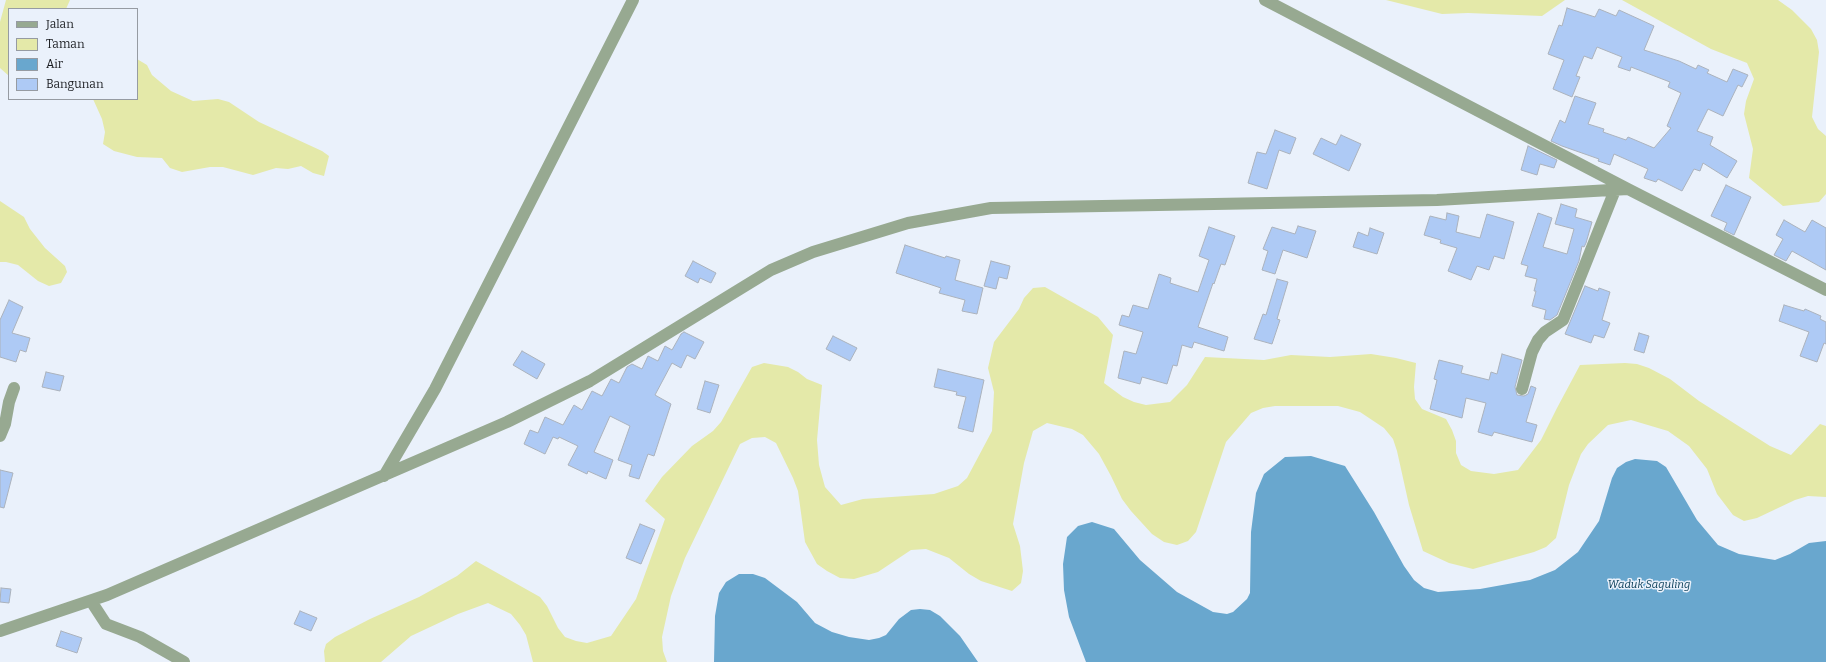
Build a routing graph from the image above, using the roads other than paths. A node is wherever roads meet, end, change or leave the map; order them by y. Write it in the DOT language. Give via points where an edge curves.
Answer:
graph roads {
  1 [pos="633,0"];
  2 [pos="1265,0"];
  3 [pos="1628,189"];
  4 [pos="1615,190"];
  5 [pos="1826,290"];
  6 [pos="14,388"];
  7 [pos="1522,389"];
  8 [pos="0,436"];
  9 [pos="384,476"];
  10 [pos="91,601"];
  11 [pos="0,631"];
  12 [pos="184,662"];
  1 -- 9 [label="street" via="435,389"];
  2 -- 3 [label="street"];
  3 -- 4 [label="street"];
  3 -- 5 [label="street"];
  4 -- 7 [label="street" via="1564,320 1545,332 1538,340"];
  4 -- 9 [label="street" via="1437,200 991,208 908,223 813,252 771,270 590,381 507,422"];
  6 -- 8 [label="street"];
  9 -- 10 [label="street"];
  10 -- 11 [label="street"];
  10 -- 12 [label="street" via="106,624 140,636"];
}
